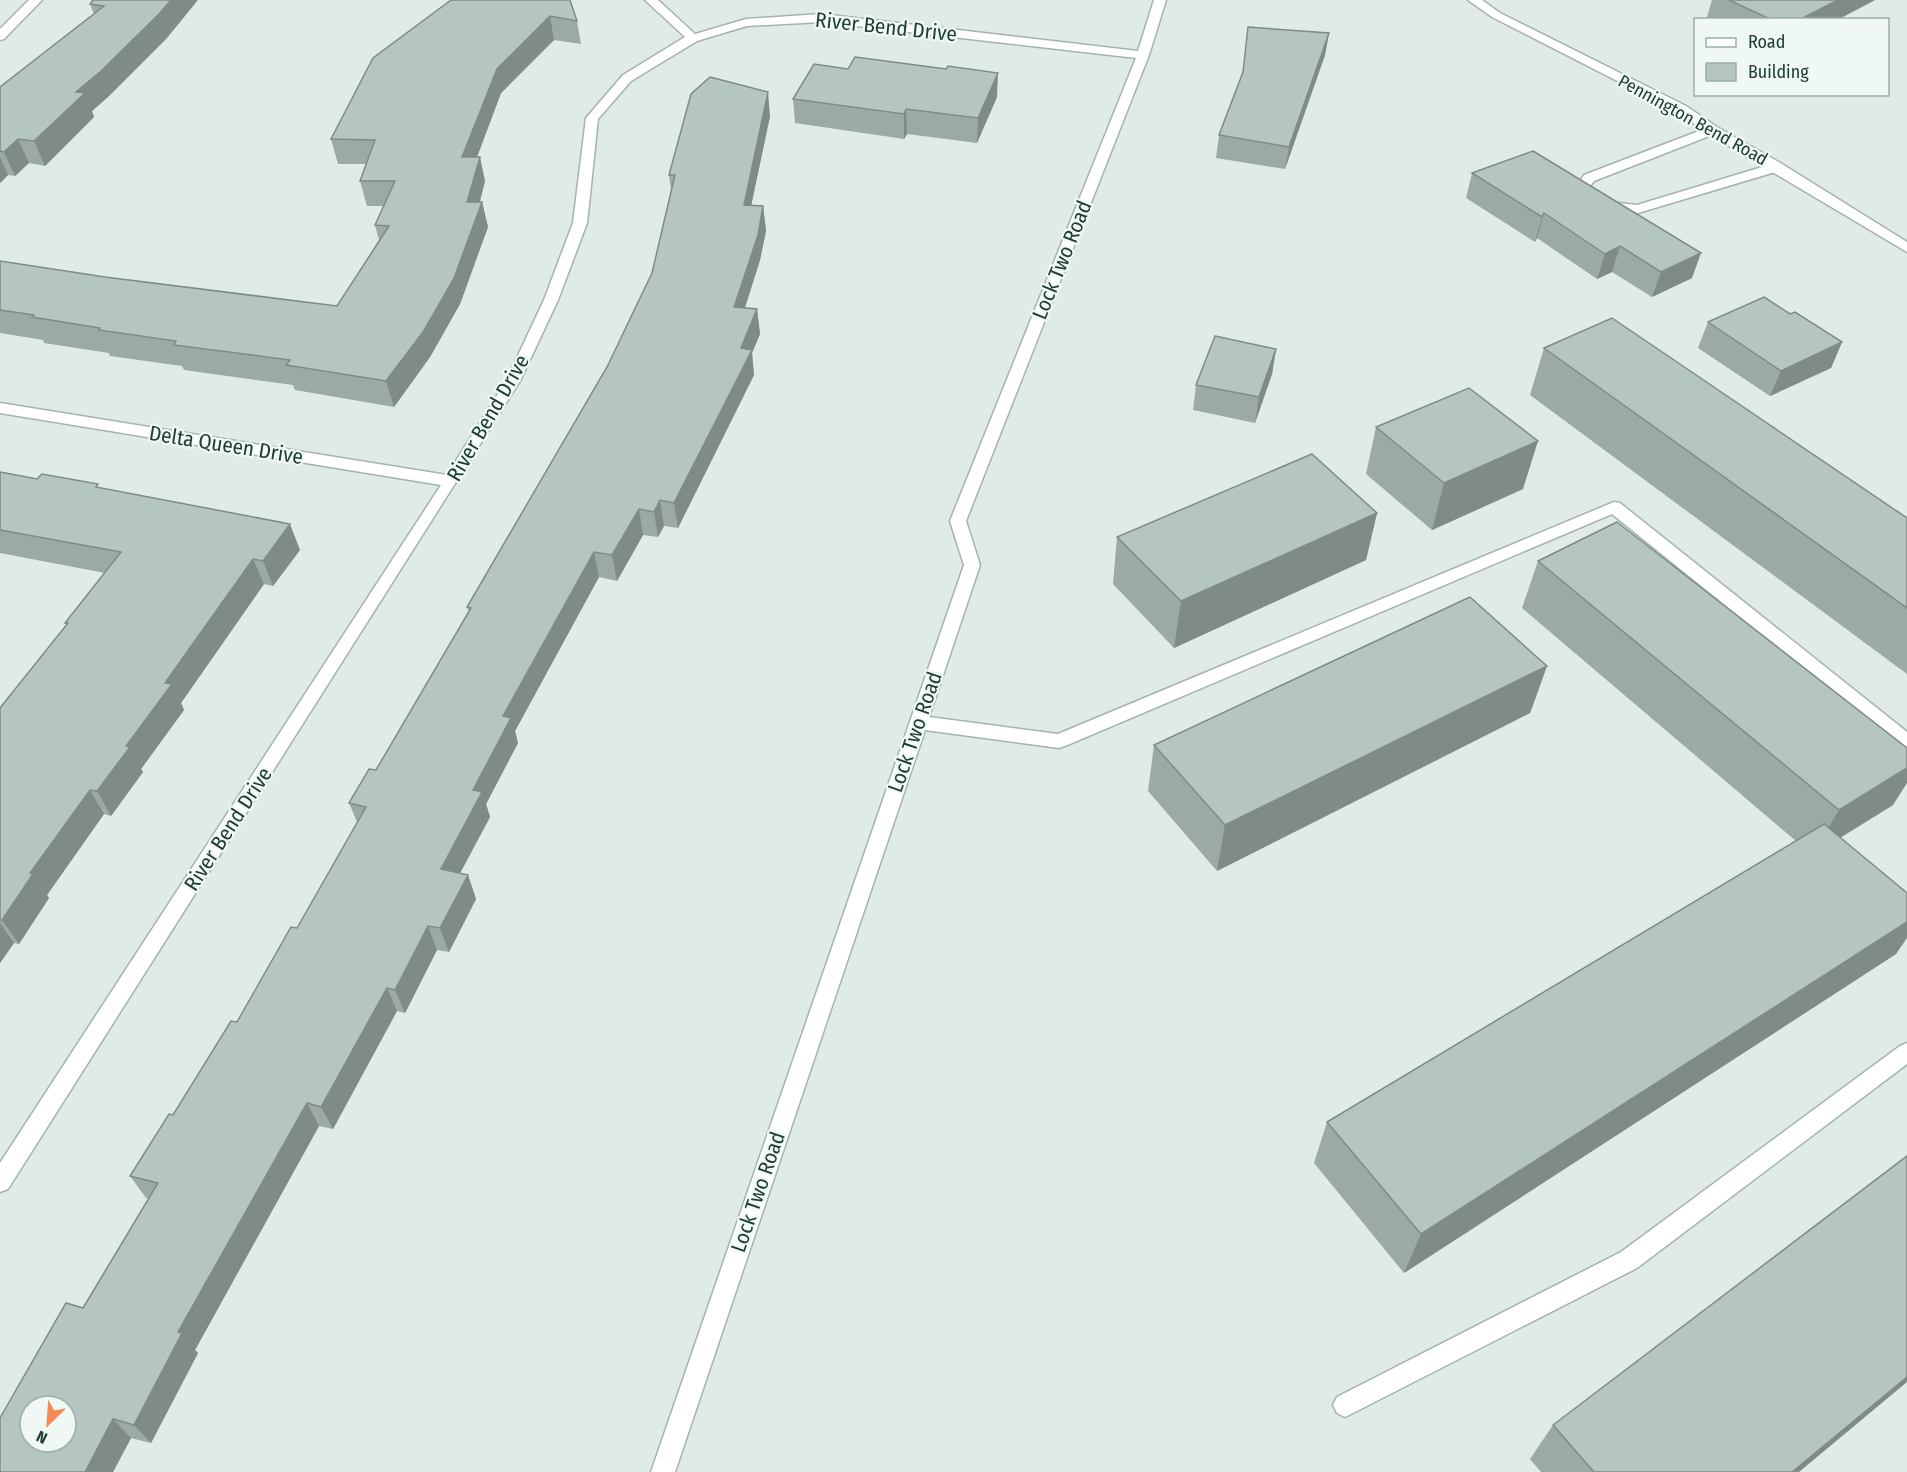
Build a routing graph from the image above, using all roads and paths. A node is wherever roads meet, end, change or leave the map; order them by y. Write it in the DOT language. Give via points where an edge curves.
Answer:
graph roads {
  1 [pos="36,0"];
  2 [pos="651,0"];
  3 [pos="1160,0"];
  4 [pos="1474,0"];
  5 [pos="0,36"];
  6 [pos="693,38"];
  7 [pos="1143,55"];
  8 [pos="1712,130"];
  9 [pos="1777,167"];
  10 [pos="1907,248"];
  11 [pos="0,408"];
  12 [pos="452,481"];
  13 [pos="919,722"];
  14 [pos="1907,742"];
  15 [pos="1907,1052"];
  16 [pos="0,1182"];
  17 [pos="1345,1406"];
  18 [pos="663,1472"];
  1 -- 5 [label="street"];
  2 -- 6 [label="street"];
  3 -- 7 [label="street, Lock Two Road"];
  4 -- 8 [label="street, Pennington Bend Road" via="1496,15 1682,109"];
  6 -- 7 [label="street, River Bend Drive" via="746,23 821,18"];
  6 -- 12 [label="street, River Bend Drive" via="627,78 592,118 580,223 555,289 513,381"];
  7 -- 13 [label="street, Lock Two Road" via="958,521 972,565"];
  8 -- 9 [label="street, Pennington Bend Road"];
  8 -- 9 [label="street" via="1589,178 1580,191 1597,205 1638,209"];
  9 -- 10 [label="street, Pennington Bend Road"];
  11 -- 12 [label="street, Delta Queen Drive"];
  12 -- 16 [label="street, River Bend Drive"];
  13 -- 14 [label="street" via="1059,741 1614,507"];
  13 -- 18 [label="street, Lock Two Road"];
  15 -- 17 [label="street" via="1629,1260"];
}
